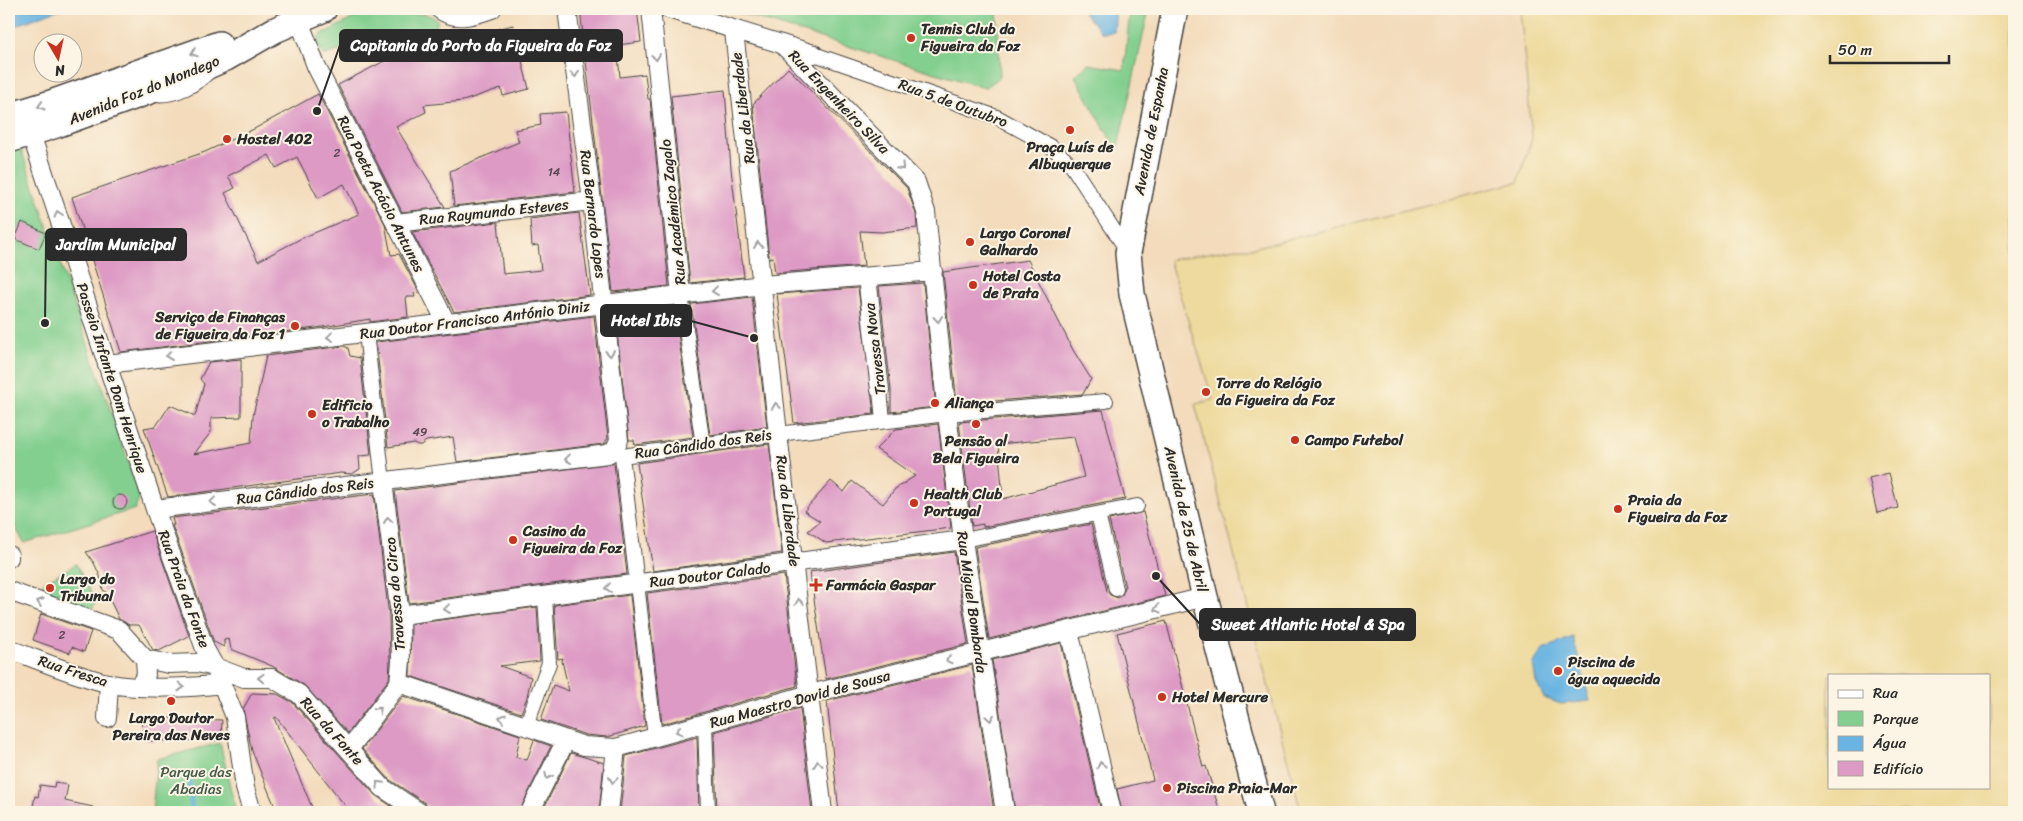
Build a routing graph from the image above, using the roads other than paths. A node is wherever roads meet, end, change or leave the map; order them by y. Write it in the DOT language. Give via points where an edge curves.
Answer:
graph roads {
  1 [pos="324,9"];
  2 [pos="439,9"];
  3 [pos="492,9"];
  4 [pos="567,9"];
  5 [pos="651,9"];
  6 [pos="668,9"];
  7 [pos="1175,9"];
  8 [pos="299,20"];
  9 [pos="275,30"];
  10 [pos="734,31"];
  11 [pos="782,44"];
  12 [pos="814,54"];
  13 [pos="11,115"];
  14 [pos="20,137"];
  15 [pos="592,201"];
  16 [pos="395,223"];
  17 [pos="1128,253"];
  18 [pos="933,271"];
  19 [pos="867,276"];
  20 [pos="763,285"];
  21 [pos="681,295"];
  22 [pos="604,304"];
  23 [pos="446,322"];
  24 [pos="366,333"];
  25 [pos="107,364"];
  26 [pos="880,390"];
  27 [pos="1106,400"];
  28 [pos="947,414"];
  29 [pos="883,421"];
  30 [pos="778,434"];
  31 [pos="703,445"];
  32 [pos="619,452"];
  33 [pos="383,482"];
  34 [pos="1137,506"];
  35 [pos="155,509"];
  36 [pos="1098,514"];
  37 [pos="963,540"];
  38 [pos="795,563"];
  39 [pos="638,584"];
  40 [pos="1116,589"];
  41 [pos="9,591"];
  42 [pos="545,596"];
  43 [pos="1205,597"];
  44 [pos="400,615"];
  45 [pos="1069,631"];
  46 [pos="9,649"];
  47 [pos="980,653"];
  48 [pos="145,659"];
  49 [pos="215,667"];
  50 [pos="109,683"];
  51 [pos="399,683"];
  52 [pos="222,684"];
  53 [pos="139,686"];
  54 [pos="810,694"];
  55 [pos="107,718"];
  56 [pos="705,724"];
  57 [pos="526,726"];
  58 [pos="655,737"];
  59 [pos="566,740"];
  60 [pos="616,748"];
  61 [pos="349,749"];
  62 [pos="252,812"];
  63 [pos="419,812"];
  64 [pos="530,812"];
  65 [pos="609,812"];
  66 [pos="708,812"];
  67 [pos="824,812"];
  68 [pos="1006,812"];
  69 [pos="1112,812"];
  70 [pos="1261,812"];
  1 -- 8 [label="main road, Avenida Foz do Mondego"];
  2 -- 3 [label="street" via="451,16 467,17"];
  4 -- 15 [label="street, Rua Bernardo Lopes, one-way"];
  5 -- 21 [label="street, Rua Académico Zagalo, one-way"];
  6 -- 10 [label="street, Rua Engenheiro Silva"];
  7 -- 17 [label="main road, Avenida de Espanha"];
  8 -- 9 [label="main road, Avenida Foz do Mondego"];
  8 -- 16 [label="street, Rua Poeta Acácio Antunes" via="316,66"];
  9 -- 13 [label="main road, Avenida Foz do Mondego, one-way" via="221,44"];
  9 -- 14 [label="main road, Avenida Foz do Mondego" via="226,58 134,96"];
  10 -- 11 [label="street, Rua Engenheiro Silva"];
  20 -- 10 [label="street, Rua da Liberdade, one-way"];
  11 -- 12 [label="street, Rua 5 de Outubro"];
  11 -- 18 [label="street, Rua Engenheiro Silva, one-way" via="916,182 926,212"];
  12 -- 17 [label="street, Rua 5 de Outubro" via="997,117 1054,148 1072,166"];
  13 -- 14 [label="main road"];
  25 -- 14 [label="street, Passeio Infante Dom Henrique, one-way"];
  15 -- 16 [label="street, Rua Raymundo Esteves"];
  15 -- 22 [label="street, Rua Bernardo Lopes"];
  16 -- 23 [label="street, Rua Poeta Acácio Antunes"];
  17 -- 43 [label="main road, Avenida de 25 de Abril" via="1132,294"];
  18 -- 19 [label="street, Rua Doutor Francisco António Diniz"];
  18 -- 28 [label="street, Rua Miguel Bombarda, one-way"];
  19 -- 20 [label="street, Rua Doutor Francisco António Diniz"];
  19 -- 26 [label="street, Travessa Nova"];
  20 -- 21 [label="street, Rua Doutor Francisco António Diniz, one-way"];
  30 -- 20 [label="street, Rua da Liberdade, one-way"];
  21 -- 22 [label="street, Rua Doutor Francisco António Diniz"];
  21 -- 31 [label="street, Rua Académico Zagalo"];
  22 -- 23 [label="street, Rua Doutor Francisco António Diniz"];
  22 -- 32 [label="street, Rua Bernardo Lopes, one-way"];
  23 -- 24 [label="street, Rua Doutor Francisco António Diniz"];
  24 -- 25 [label="street, Rua Doutor Francisco António Diniz, one-way"];
  24 -- 33 [label="street"];
  25 -- 35 [label="street, Passeio Infante Dom Henrique"];
  26 -- 29 [label="street, Travessa Nova"];
  27 -- 28 [label="street, Rua Cândido dos Reis"];
  28 -- 29 [label="street, Rua Cândido dos Reis"];
  28 -- 37 [label="street, Rua Miguel Bombarda"];
  29 -- 30 [label="street, Rua Cândido dos Reis"];
  30 -- 31 [label="street, Rua Cândido dos Reis"];
  30 -- 38 [label="street, Rua da Liberdade"];
  31 -- 32 [label="street, Rua Cândido dos Reis"];
  32 -- 33 [label="street, Rua Cândido dos Reis, one-way"];
  32 -- 39 [label="street, Rua Bernardo Lopes"];
  33 -- 35 [label="street, Rua Cândido dos Reis, one-way"];
  44 -- 33 [label="street, Travessa do Circo, one-way"];
  34 -- 36 [label="street, Rua Doutor Calado"];
  35 -- 49 [label="street, Rua Praia da Fonte" via="205,649"];
  36 -- 37 [label="street, Rua Doutor Calado"];
  36 -- 40 [label="street"];
  37 -- 38 [label="street, Rua Doutor Calado"];
  37 -- 47 [label="street, Rua Miguel Bombarda"];
  38 -- 39 [label="street, Rua Doutor Calado"];
  54 -- 38 [label="street, Rua da Liberdade, one-way"];
  39 -- 42 [label="street, Rua Doutor Calado, one-way"];
  39 -- 58 [label="street, Rua Bernardo Lopes"];
  48 -- 41 [label="street, one-way" via="119,630"];
  42 -- 44 [label="street, Rua Doutor Calado, one-way"];
  42 -- 57 [label="street" via="549,663"];
  43 -- 45 [label="street, Rua Maestro David de Sousa, one-way"];
  43 -- 70 [label="main road, Avenida de 25 de Abril"];
  44 -- 51 [label="street, Travessa do Circo"];
  45 -- 47 [label="street, Rua Maestro David de Sousa"];
  69 -- 45 [label="street, one-way"];
  46 -- 50 [label="street, Rua Fresca" via="86,678"];
  47 -- 54 [label="street, Rua Maestro David de Sousa, one-way"];
  47 -- 68 [label="street, Rua Miguel Bombarda, one-way"];
  48 -- 49 [label="street, Rua da Fonte"];
  48 -- 53 [label="street" via="146,675"];
  49 -- 52 [label="street, Rua Praia da Fonte"];
  61 -- 49 [label="street, Rua da Fonte, one-way" via="299,694 272,678 244,678"];
  50 -- 53 [label="street, Rua Fresca"];
  50 -- 55 [label="street"];
  57 -- 51 [label="street, Rua Maestro David de Sousa, one-way"];
  61 -- 51 [label="street, one-way"];
  53 -- 52 [label="street, one-way"];
  52 -- 62 [label="street, Rua Praia da Fonte" via="235,717 245,788"];
  54 -- 56 [label="street, Rua Maestro David de Sousa"];
  67 -- 54 [label="street, Rua da Liberdade, one-way"];
  56 -- 58 [label="street, Rua Maestro David de Sousa, one-way"];
  56 -- 66 [label="street"];
  57 -- 59 [label="street, Rua Maestro David de Sousa"];
  58 -- 60 [label="street, Rua Maestro David de Sousa"];
  59 -- 60 [label="street, Rua Maestro David de Sousa" via="584,746"];
  59 -- 64 [label="street, one-way"];
  60 -- 65 [label="street, one-way"];
  63 -- 61 [label="street, Rua da Fonte, one-way" via="383,788"];
}
